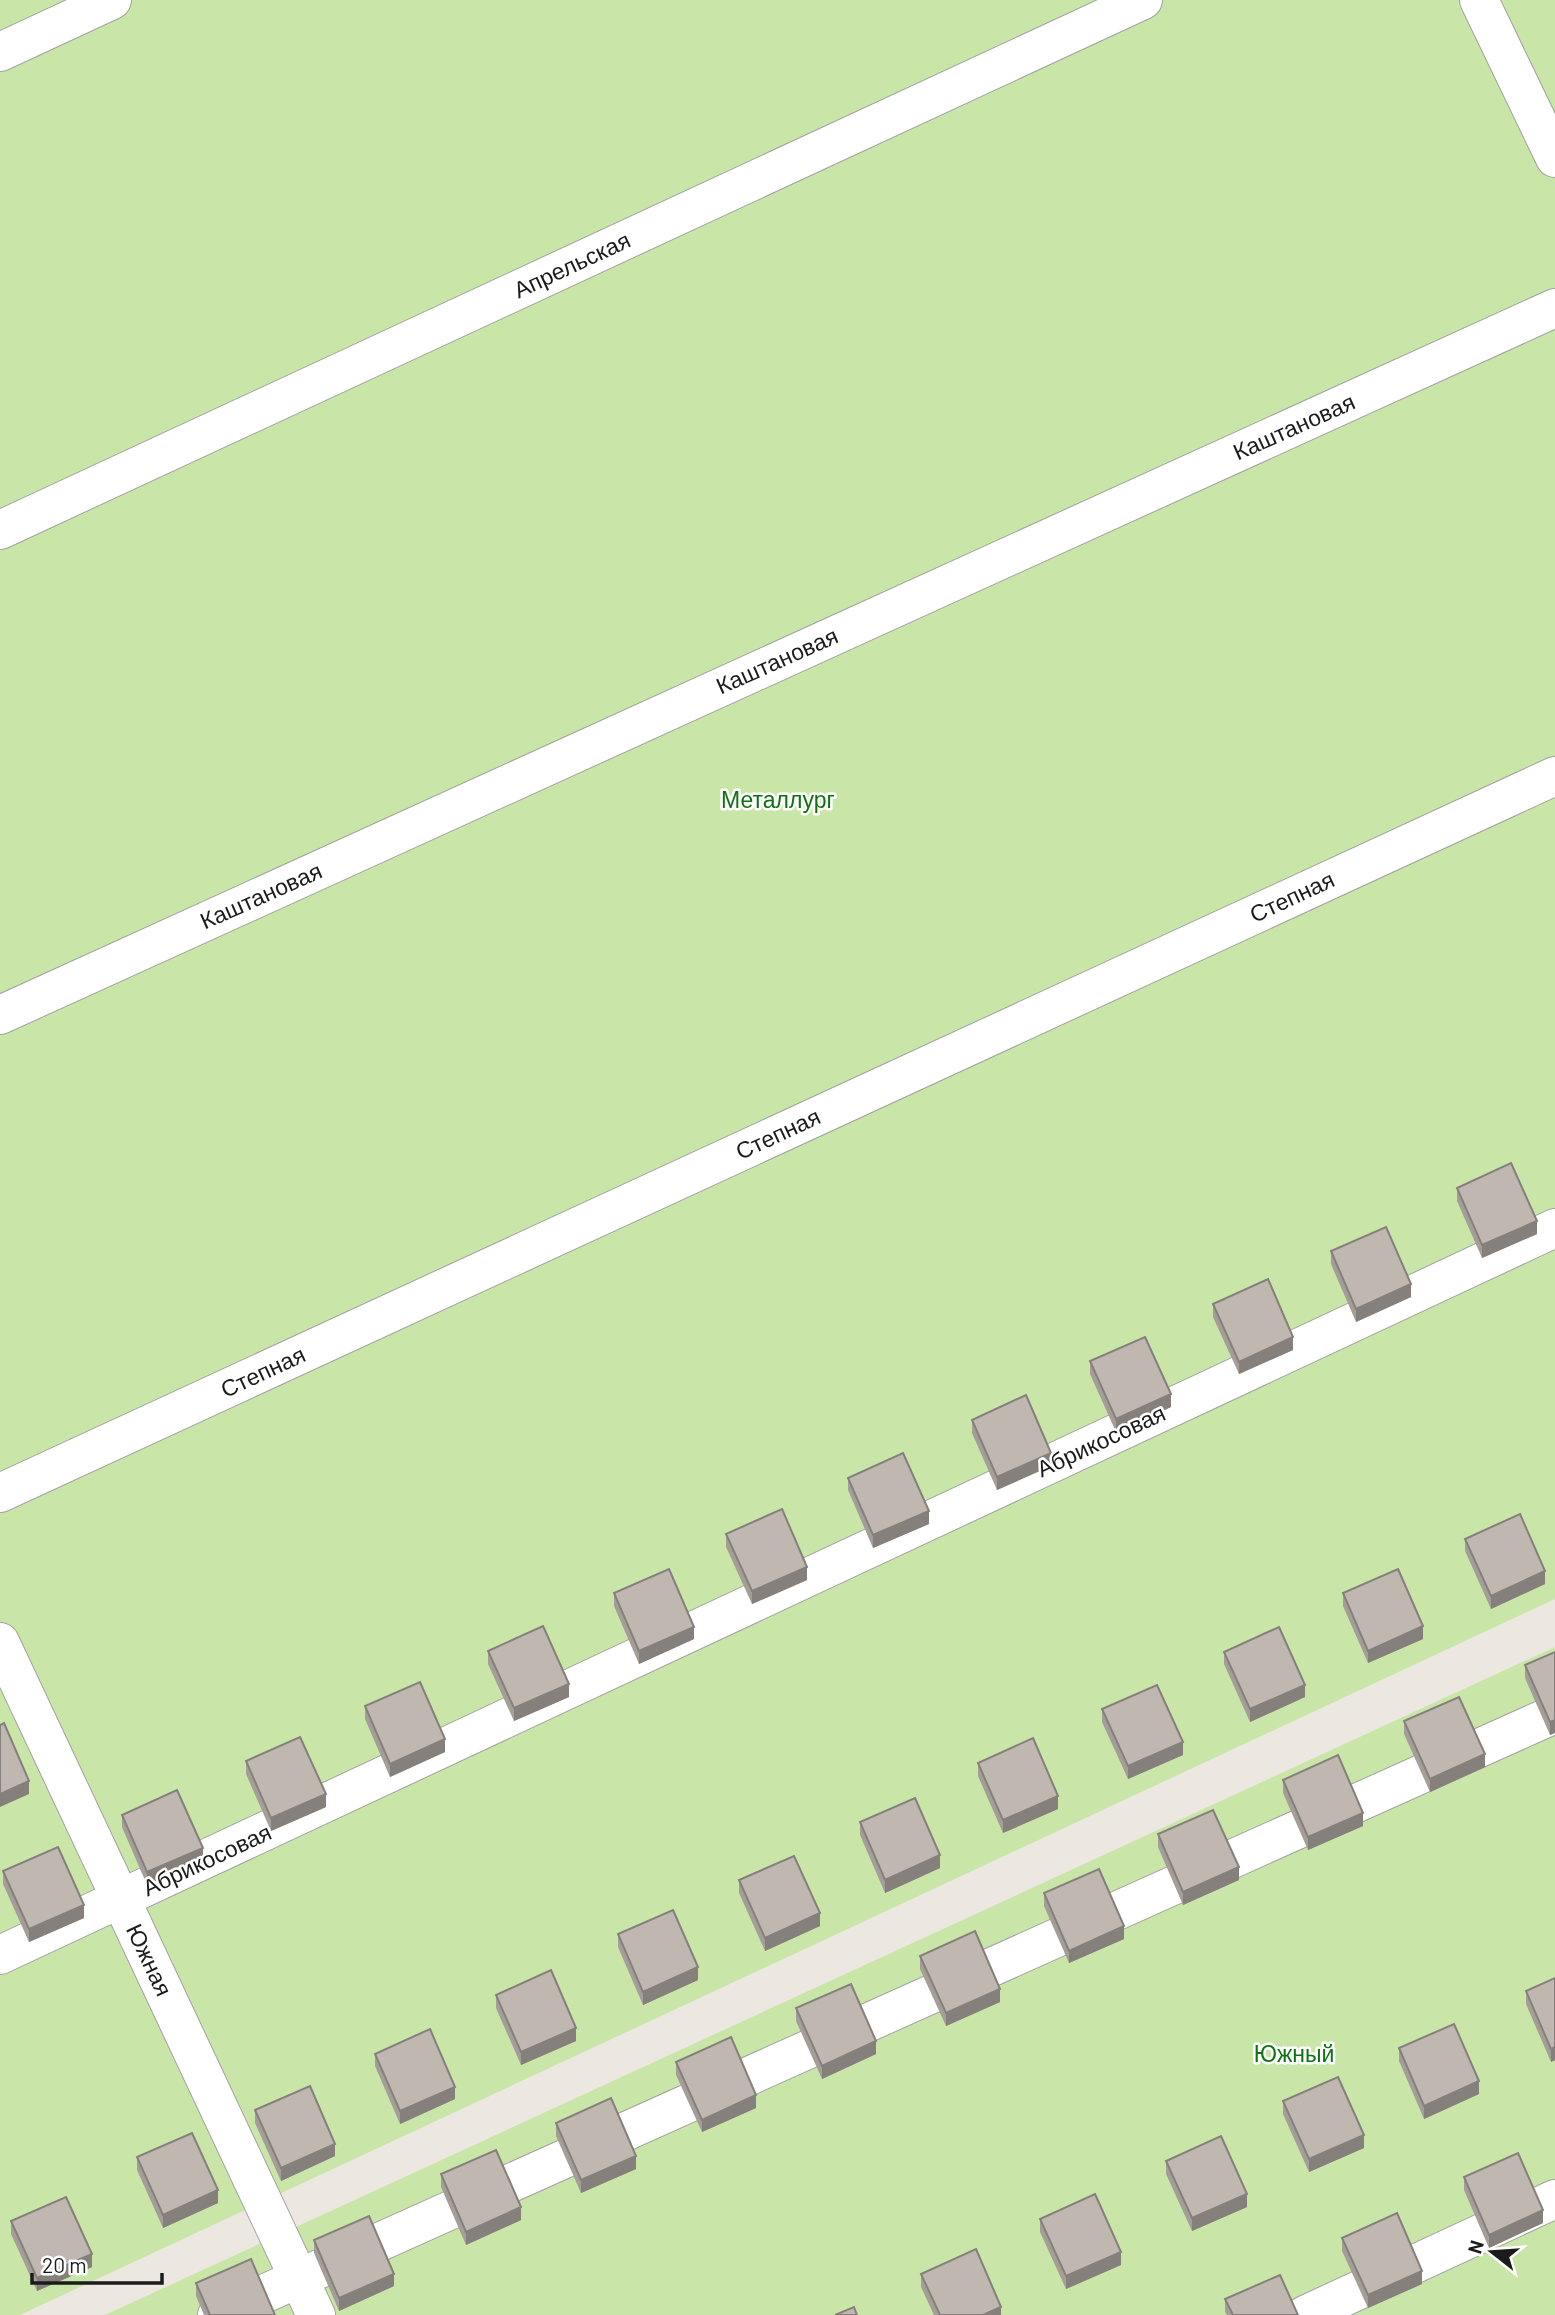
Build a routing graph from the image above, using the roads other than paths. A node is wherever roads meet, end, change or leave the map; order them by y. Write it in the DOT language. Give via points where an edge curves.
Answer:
graph roads {
  1 [pos="112,0"];
  2 [pos="1143,0"];
  3 [pos="1479,0"];
  4 [pos="0,52"];
  5 [pos="1555,158"];
  6 [pos="1555,308"];
  7 [pos="0,530"];
  8 [pos="1555,776"];
  9 [pos="0,1015"];
  10 [pos="1555,1228"];
  11 [pos="0,1493"];
  12 [pos="0,1642"];
  13 [pos="1555,1714"];
  14 [pos="121,1900"];
  15 [pos="0,1955"];
  16 [pos="1555,2200"];
  17 [pos="299,2276"];
  18 [pos="217,2315"];
  19 [pos="316,2315"];
  20 [pos="1305,2315"];
  1 -- 4 [label="street"];
  2 -- 7 [label="street, Апрельская"];
  3 -- 5 [label="street"];
  6 -- 9 [label="street, Каштановая"];
  8 -- 11 [label="street, Степная"];
  10 -- 14 [label="street, Абрикосовая"];
  12 -- 14 [label="street, Южная"];
  13 -- 17 [label="street"];
  14 -- 15 [label="street, Абрикосовая"];
  14 -- 17 [label="street, Южная"];
  16 -- 20 [label="street"];
  17 -- 18 [label="street"];
  17 -- 19 [label="street, Южная"];
}
